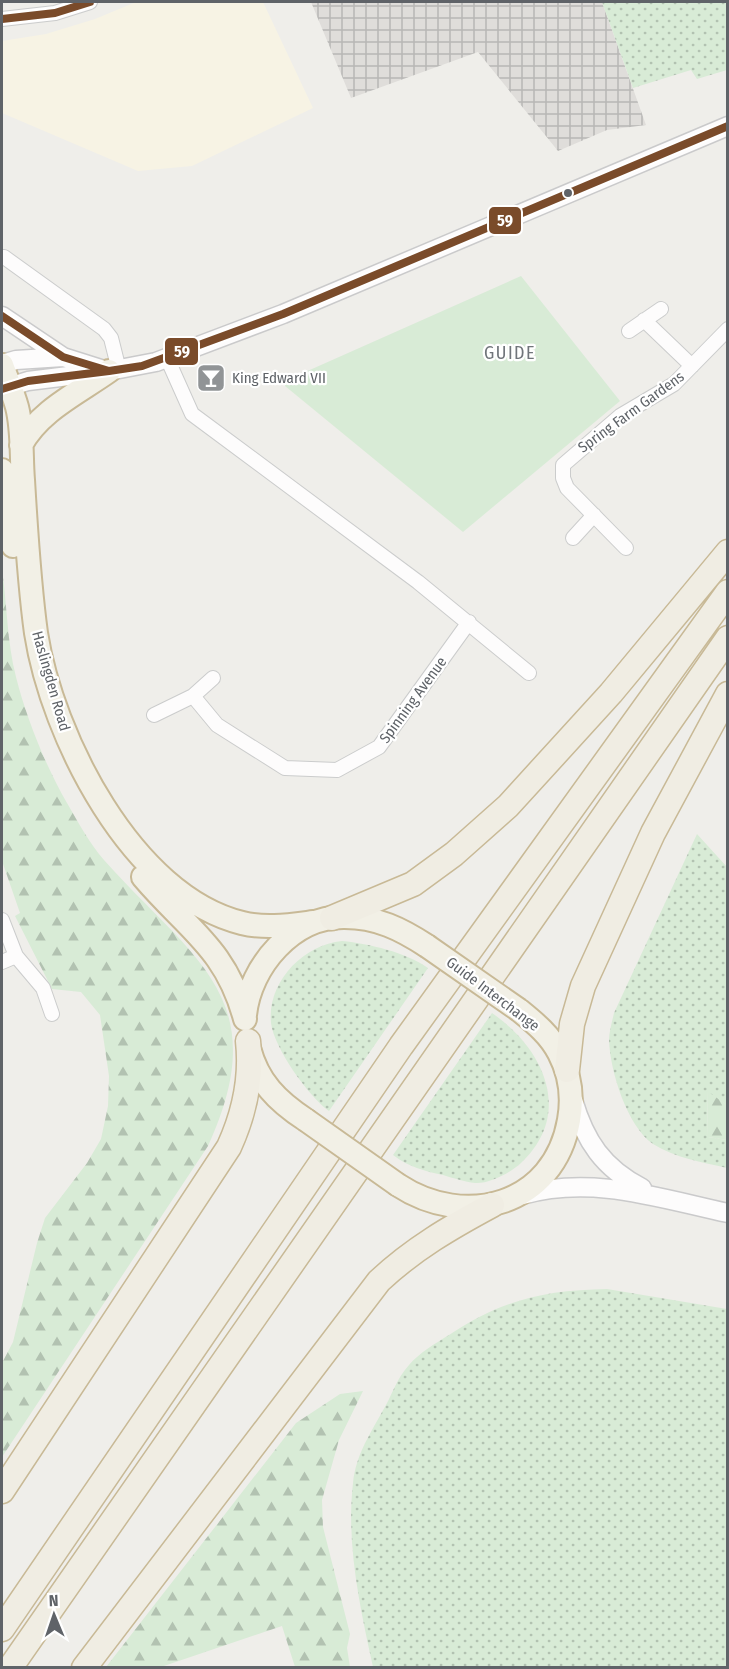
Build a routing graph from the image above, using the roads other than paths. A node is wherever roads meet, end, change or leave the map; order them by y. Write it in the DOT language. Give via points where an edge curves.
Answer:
graph roads {
  1 [pos="90,2"];
  2 [pos="2,20"];
  3 [pos="728,126"];
  4 [pos="2,258"];
  5 [pos="661,309"];
  6 [pos="2,316"];
  7 [pos="644,320"];
  8 [pos="728,329"];
  9 [pos="629,331"];
  10 [pos="63,357"];
  11 [pos="167,358"];
  12 [pos="2,365"];
  13 [pos="692,366"];
  14 [pos="114,370"];
  15 [pos="5,388"];
  16 [pos="21,445"];
  17 [pos="3,478"];
  18 [pos="594,515"];
  19 [pos="573,538"];
  20 [pos="626,548"];
  21 [pos="728,552"];
  22 [pos="728,592"];
  23 [pos="469,622"];
  24 [pos="728,638"];
  25 [pos="529,673"];
  26 [pos="213,678"];
  27 [pos="728,694"];
  28 [pos="194,696"];
  29 [pos="154,714"];
  30 [pos="2,920"];
  31 [pos="323,920"];
  32 [pos="16,956"];
  33 [pos="2,962"];
  34 [pos="52,1014"];
  35 [pos="246,1030"];
  36 [pos="569,1082"];
  37 [pos="654,1194"];
  38 [pos="517,1196"];
  39 [pos="492,1205"];
  40 [pos="728,1213"];
  41 [pos="2,1491"];
  42 [pos="2,1629"];
  43 [pos="10,1668"];
  44 [pos="84,1668"];
  1 -- 2 [label="street" via="55,13"];
  3 -- 11 [label="main road" via="283,314"];
  4 -- 14 [label="street" via="105,328 111,338"];
  5 -- 7 [label="street"];
  6 -- 10 [label="main road"];
  7 -- 9 [label="street"];
  7 -- 13 [label="street, Spring Farm Gardens"];
  8 -- 13 [label="street, Spring Farm Gardens"];
  10 -- 12 [label="main road" via="16,360"];
  10 -- 14 [label="main road"];
  11 -- 14 [label="main road"];
  11 -- 23 [label="street" via="192,414"];
  12 -- 15 [label="highway, Haslingden Road"];
  13 -- 18 [label="street, Spring Farm Gardens" via="674,384 620,416 566,460 562,472 565,483"];
  14 -- 15 [label="main road" via="28,381"];
  14 -- 16 [label="highway" via="42,416 28,430"];
  15 -- 16 [label="highway, Haslingden Road" via="19,419"];
  16 -- 31 [label="highway, Haslingden Road" via="36,635 54,702 92,788 153,868 211,912 243,923 274,926"];
  17 -- 35 [label="highway, Haslingden Road" via="40,705 56,748 94,816 115,843 217,954 234,983"];
  18 -- 19 [label="street"];
  18 -- 20 [label="street, Spring Farm Gardens"];
  21 -- 31 [label="highway" via="611,693 508,806 413,884"];
  22 -- 42 [label="highway" via="401,1046"];
  23 -- 25 [label="street"];
  23 -- 28 [label="street, Spinning Avenue" via="379,747 337,770 285,768 218,725"];
  24 -- 43 [label="highway"];
  26 -- 28 [label="street"];
  27 -- 36 [label="highway" via="653,833 584,987 572,1024"];
  28 -- 29 [label="street"];
  30 -- 32 [label="street"];
  31 -- 35 [label="highway" via="287,939 265,962 250,991"];
  31 -- 36 [label="highway, Guide Interchange, bridge" via="381,922 427,946 519,1010 552,1041"];
  32 -- 33 [label="street"];
  32 -- 34 [label="street" via="43,988"];
  35 -- 39 [label="highway, bridge" via="253,1060 264,1083 281,1102 306,1120 414,1195 441,1205"];
  35 -- 41 [label="highway" via="249,1065 244,1103 229,1147"];
  36 -- 37 [label="main road" via="587,1139 600,1157 628,1180"];
  36 -- 38 [label="highway" via="568,1125 558,1155 544,1174"];
  37 -- 38 [label="main road" via="583,1186 549,1188"];
  37 -- 40 [label="main road"];
  38 -- 39 [label="highway"];
  39 -- 44 [label="highway" via="439,1234 379,1281"];
}
